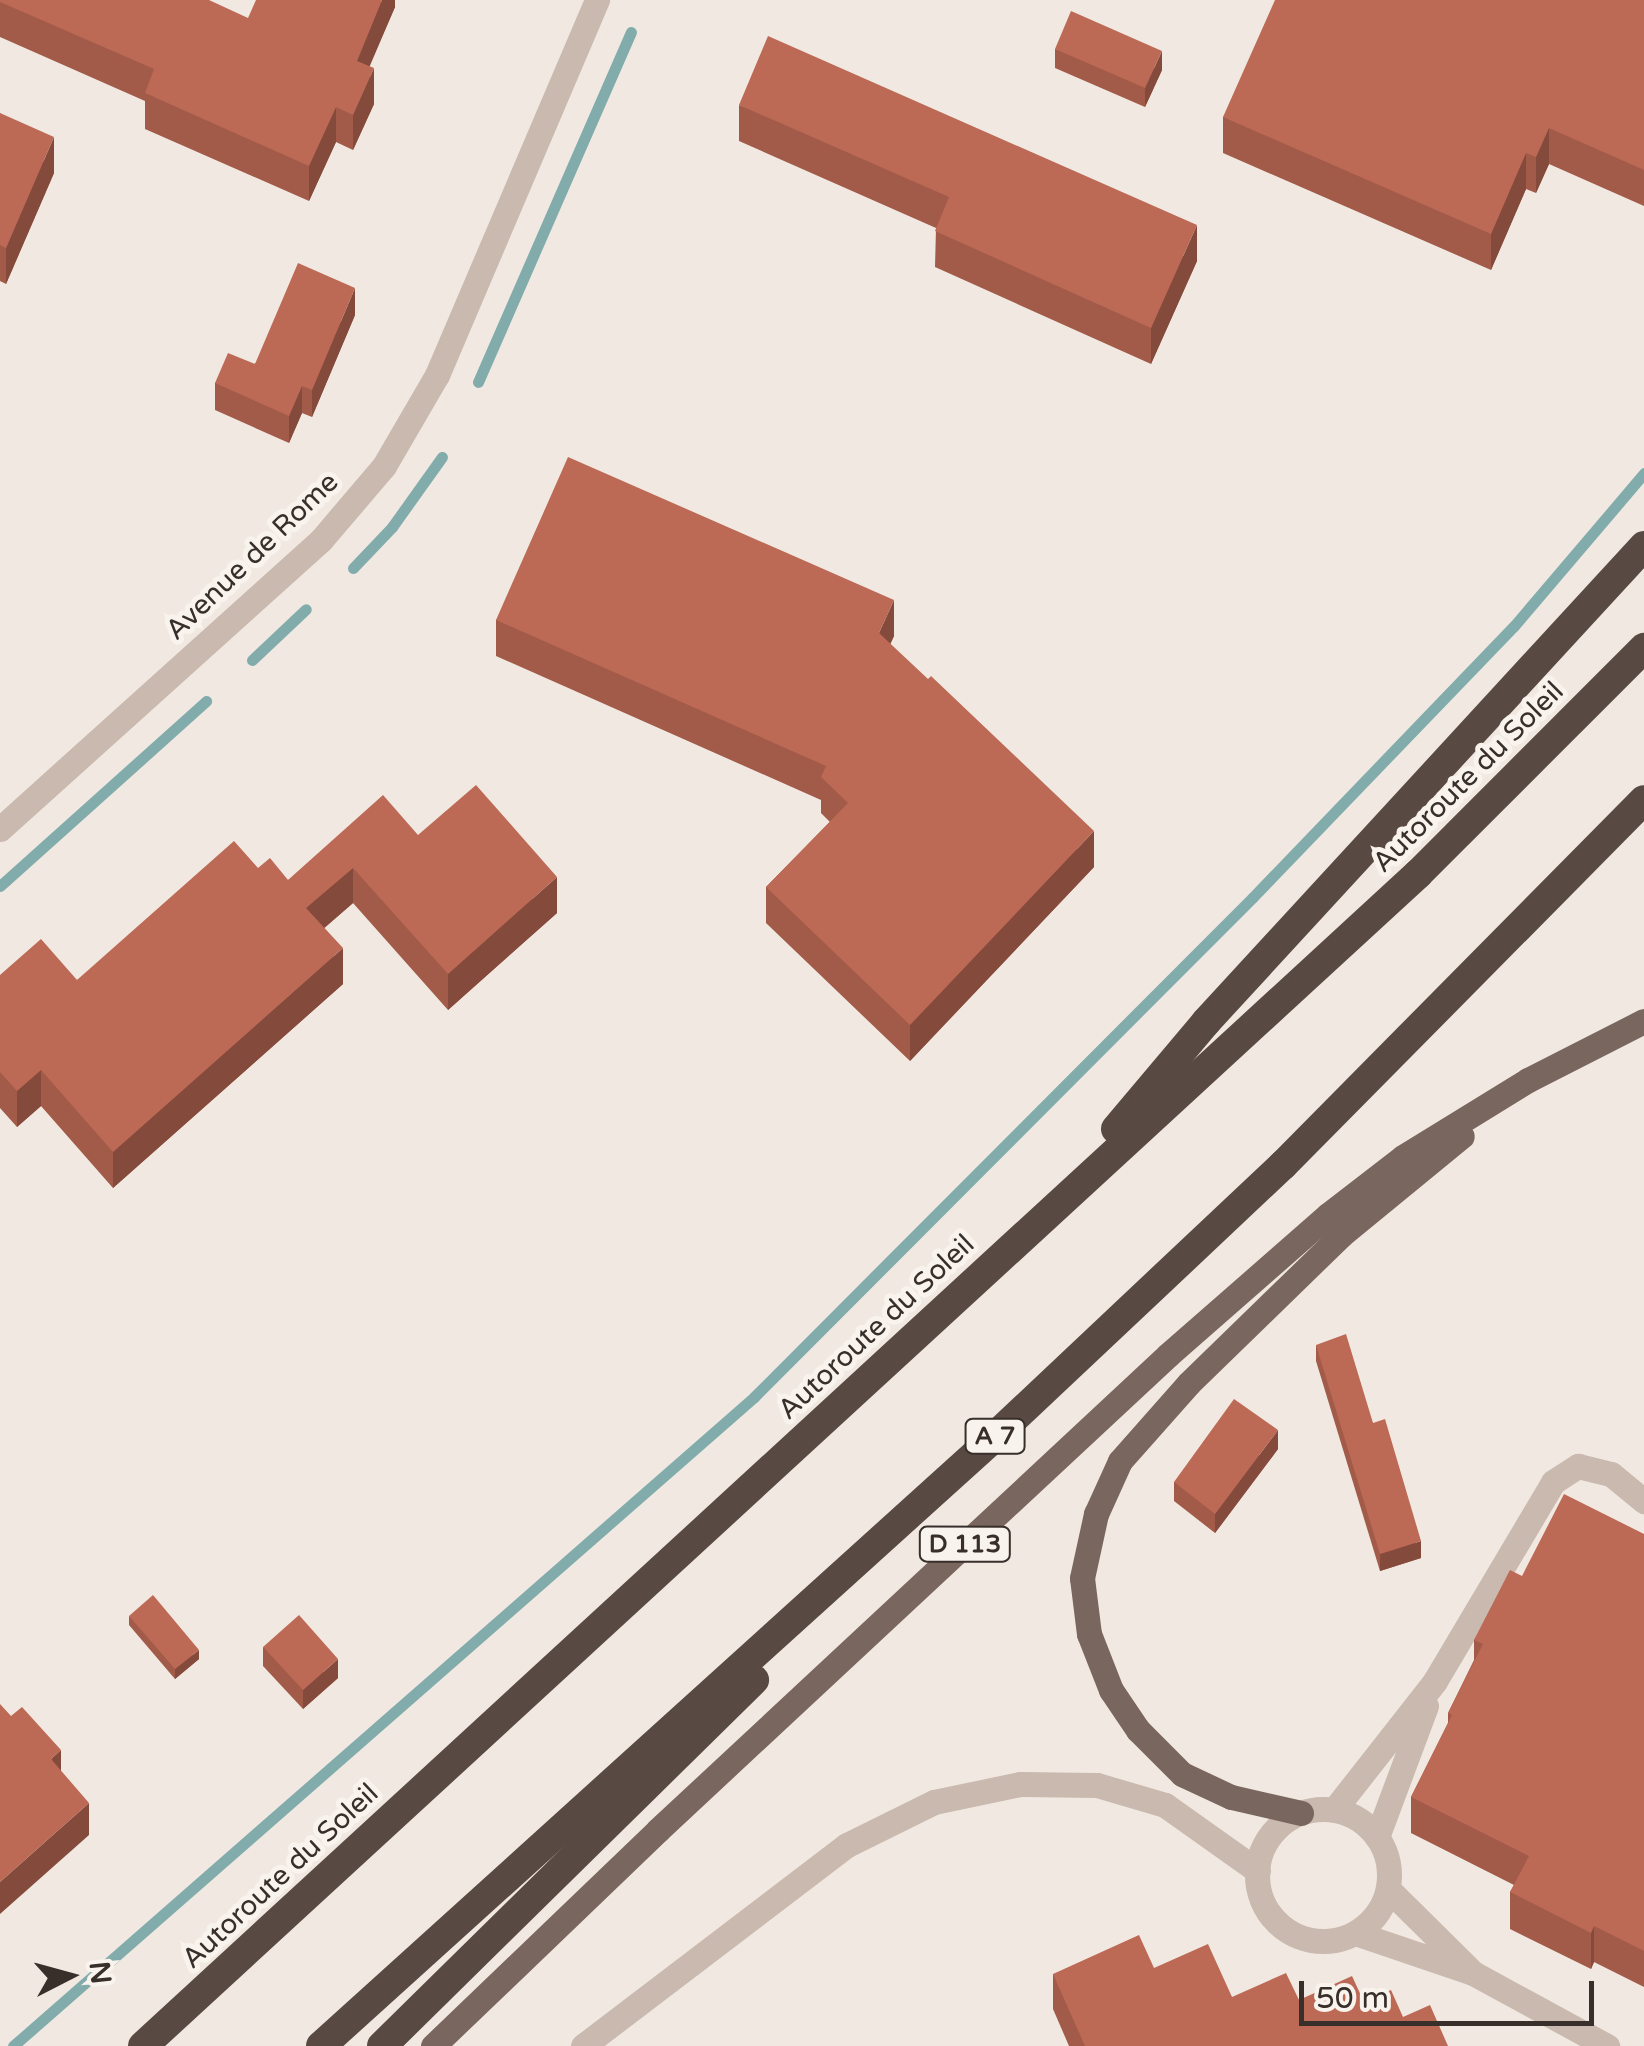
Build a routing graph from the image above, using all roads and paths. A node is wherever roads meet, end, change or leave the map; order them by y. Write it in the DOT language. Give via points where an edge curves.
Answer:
graph roads {
  1 [pos="597,0"];
  2 [pos="1644,546"];
  3 [pos="1644,648"];
  4 [pos="1644,800"];
  5 [pos="0,830"];
  6 [pos="1644,1020"];
  7 [pos="1528,1080"];
  8 [pos="1033,1227"];
  9 [pos="990,1441"];
  10 [pos="1644,1501"];
  11 [pos="1435,1681"];
  12 [pos="1334,1810"];
  13 [pos="1301,1813"];
  14 [pos="1378,1837"];
  15 [pos="1258,1871"];
  16 [pos="1388,1889"];
  17 [pos="1355,1933"];
  18 [pos="1472,1973"];
  19 [pos="143,2046"];
  20 [pos="321,2046"];
  21 [pos="382,2046"];
  22 [pos="433,2046"];
  23 [pos="583,2046"];
  24 [pos="1607,2046"];
  1 -- 5 [label="street, Avenue de Rome" via="437,375 384,466 321,540"];
  2 -- 8 [label="highway" via="1206,1022"];
  3 -- 8 [label="highway, Autoroute du Soleil" via="1418,874"];
  4 -- 9 [label="highway, A 7" via="1283,1165"];
  6 -- 7 [label="main road, D 113"];
  7 -- 13 [label="main road" via="1341,1235 1189,1383 1120,1461 1096,1514 1082,1578 1089,1634 1129,1717 1182,1774 1231,1798"];
  7 -- 22 [label="main road, D 113" via="1403,1157 1168,1355"];
  8 -- 19 [label="highway, Autoroute du Soleil"];
  9 -- 20 [label="highway, A 7"];
  9 -- 21 [label="highway"];
  10 -- 11 [label="street" via="1611,1474 1578,1466 1553,1482"];
  11 -- 12 [label="street"];
  11 -- 14 [label="street"];
  12 -- 13 [label="street"];
  12 -- 14 [label="street"];
  13 -- 15 [label="street" via="1271,1836"];
  14 -- 16 [label="street"];
  15 -- 17 [label="street" via="1268,1910 1297,1936 1336,1940"];
  15 -- 23 [label="street" via="1165,1805 1097,1785 1020,1784 934,1802 846,1844"];
  16 -- 17 [label="street" via="1370,1922"];
  16 -- 18 [label="street"];
  17 -- 18 [label="street"];
  18 -- 24 [label="street"];
}
